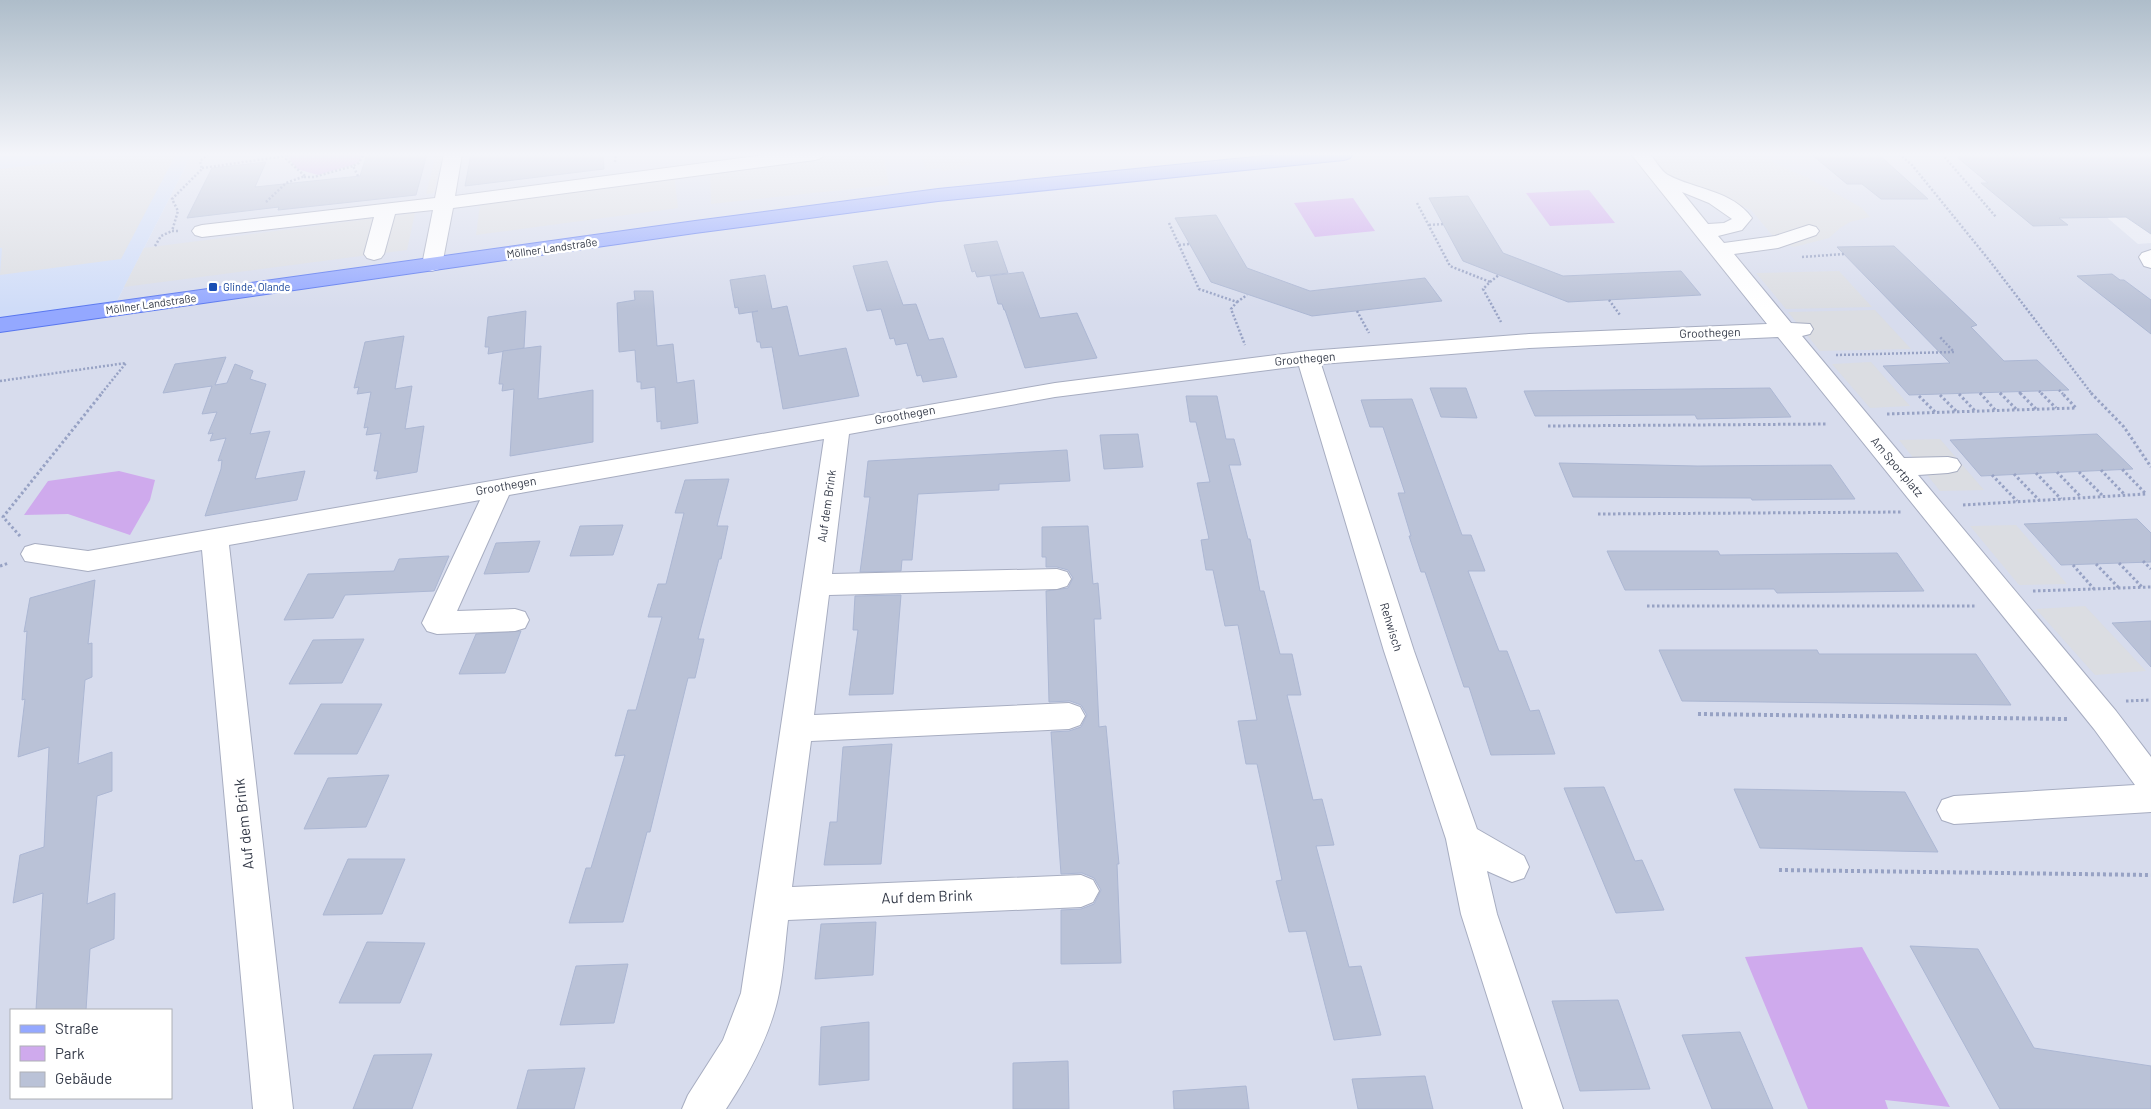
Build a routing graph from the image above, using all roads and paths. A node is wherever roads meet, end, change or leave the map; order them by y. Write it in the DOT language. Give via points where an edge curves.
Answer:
graph roads {
  1 [pos="175,206"];
  2 [pos="264,206"];
  3 [pos="421,206"];
  4 [pos="443,206"];
  5 [pos="857,206"];
  6 [pos="1419,206"];
  7 [pos="1682,206"];
  8 [pos="1728,206"];
  9 [pos="1945,206"];
  10 [pos="1986,206"];
  11 [pos="386,210"];
  12 [pos="1996,217"];
  13 [pos="1169,223"];
  14 [pos="1444,224"];
  15 [pos="1429,225"];
  16 [pos="255,226"];
  17 [pos="172,231"];
  18 [pos="202,231"];
  19 [pos="1809,232"];
  20 [pos="1710,240"];
  21 [pos="1189,244"];
  22 [pos="1179,245"];
  23 [pos="155,246"];
  24 [pos="374,254"];
  25 [pos="2151,256"];
  26 [pos="2151,262"];
  27 [pos="432,265"];
  28 [pos="1499,275"];
  29 [pos="1490,282"];
  30 [pos="1247,295"];
  31 [pos="1237,302"];
  32 [pos="0,325"];
  33 [pos="1792,329"];
  34 [pos="1939,336"];
  35 [pos="1512,342"];
  36 [pos="1804,356"];
  37 [pos="1308,358"];
  38 [pos="1252,364"];
  39 [pos="0,380"];
  40 [pos="2059,390"];
  41 [pos="2040,391"];
  42 [pos="2019,392"];
  43 [pos="2000,393"];
  44 [pos="1959,394"];
  45 [pos="1980,394"];
  46 [pos="1940,395"];
  47 [pos="1920,396"];
  48 [pos="2057,409"];
  49 [pos="2017,410"];
  50 [pos="2037,410"];
  51 [pos="1996,411"];
  52 [pos="1957,412"];
  53 [pos="1976,412"];
  54 [pos="1936,413"];
  55 [pos="1857,419"];
  56 [pos="1548,426"];
  57 [pos="838,427"];
  58 [pos="1948,465"];
  59 [pos="1897,467"];
  60 [pos="2151,467"];
  61 [pos="2122,469"];
  62 [pos="2101,470"];
  63 [pos="2057,472"];
  64 [pos="2079,472"];
  65 [pos="2036,473"];
  66 [pos="2014,474"];
  67 [pos="1992,475"];
  68 [pos="500,488"];
  69 [pos="2125,495"];
  70 [pos="2103,496"];
  71 [pos="2081,498"];
  72 [pos="2061,499"];
  73 [pos="2038,500"];
  74 [pos="2017,501"];
  75 [pos="1932,509"];
  76 [pos="1598,514"];
  77 [pos="3,517"];
  78 [pos="0,521"];
  79 [pos="215,539"];
  80 [pos="35,554"];
  81 [pos="2143,561"];
  82 [pos="2119,563"];
  83 [pos="2096,564"];
  84 [pos="2073,565"];
  85 [pos="2151,569"];
  86 [pos="1057,579"];
  87 [pos="816,585"];
  88 [pos="2142,587"];
  89 [pos="2151,587"];
  90 [pos="2119,588"];
  91 [pos="2094,589"];
  92 [pos="2006,599"];
  93 [pos="1647,606"];
  94 [pos="515,620"];
  95 [pos="1698,714"];
  96 [pos="1069,716"];
  97 [pos="2105,720"];
  98 [pos="797,729"];
  99 [pos="2151,782"];
  100 [pos="2151,798"];
  101 [pos="1954,810"];
  102 [pos="1464,839"];
  103 [pos="1512,867"];
  104 [pos="1779,870"];
  105 [pos="2151,875"];
  106 [pos="1081,891"];
  107 [pos="773,904"];
  108 [pos="273,1109"];
  109 [pos="702,1109"];
  110 [pos="1543,1109"];
  1 -- 17 [label="path" via="178,211"];
  2 -- 16 [label="path"];
  3 -- 11 [label="street"];
  4 -- 27 [label="street"];
  5 -- 27 [label="main road, Möllner Landstraße"];
  6 -- 15 [label="path"];
  7 -- 20 [label="street, Am Sportplatz"];
  8 -- 20 [label="street" via="1742,218 1740,224"];
  9 -- 60 [label="path" via="2091,393 2124,427"];
  10 -- 12 [label="path"];
  11 -- 16 [label="street"];
  11 -- 24 [label="street"];
  13 -- 22 [label="path"];
  14 -- 15 [label="path"];
  15 -- 29 [label="path" via="1450,266"];
  16 -- 18 [label="street"];
  17 -- 18 [label="path"];
  17 -- 23 [label="path" via="161,236"];
  19 -- 20 [label="street" via="1764,244"];
  20 -- 33 [label="street, Am Sportplatz" via="1764,294"];
  21 -- 22 [label="path"];
  22 -- 31 [label="path" via="1199,289"];
  25 -- 26 [label="street"];
  27 -- 32 [label="main road, Möllner Landstraße"];
  28 -- 29 [label="path"];
  29 -- 35 [label="path" via="1483,289"];
  30 -- 31 [label="path"];
  31 -- 38 [label="path" via="1231,309"];
  33 -- 35 [label="street, Groothegen"];
  33 -- 36 [label="street, Am Sportplatz"];
  34 -- 36 [label="path" via="1954,352"];
  35 -- 37 [label="street, Groothegen"];
  36 -- 55 [label="street, Am Sportplatz" via="1840,385"];
  37 -- 38 [label="street, Groothegen"];
  37 -- 102 [label="street, Rehwisch" via="1399,651"];
  38 -- 57 [label="street, Groothegen" via="1055,390"];
  39 -- 77 [label="path" via="126,363"];
  40 -- 48 [label="path" via="2076,408"];
  41 -- 48 [label="path"];
  42 -- 50 [label="path"];
  43 -- 49 [label="path"];
  44 -- 53 [label="path"];
  45 -- 51 [label="path"];
  46 -- 52 [label="path"];
  47 -- 54 [label="path"];
  48 -- 50 [label="path"];
  49 -- 50 [label="path"];
  49 -- 51 [label="path"];
  51 -- 53 [label="path"];
  52 -- 53 [label="path"];
  52 -- 54 [label="path"];
  54 -- 55 [label="path"];
  55 -- 56 [label="path"];
  55 -- 59 [label="street, Am Sportplatz"];
  57 -- 68 [label="street, Groothegen"];
  57 -- 87 [label="street, Auf dem Brink"];
  58 -- 59 [label="street"];
  59 -- 75 [label="street, Am Sportplatz"];
  61 -- 69 [label="path" via="2146,494"];
  62 -- 69 [label="path"];
  63 -- 71 [label="path"];
  64 -- 70 [label="path"];
  65 -- 72 [label="path"];
  66 -- 73 [label="path"];
  67 -- 74 [label="path"];
  68 -- 79 [label="street, Groothegen"];
  68 -- 94 [label="street" via="437,623"];
  69 -- 70 [label="path"];
  70 -- 71 [label="path"];
  71 -- 72 [label="path"];
  72 -- 73 [label="path"];
  73 -- 74 [label="path"];
  74 -- 75 [label="path"];
  75 -- 76 [label="path"];
  75 -- 92 [label="street, Am Sportplatz" via="1983,556"];
  77 -- 78 [label="path"];
  77 -- 80 [label="path"];
  79 -- 80 [label="street, Groothegen" via="88,561"];
  79 -- 108 [label="street, Auf dem Brink"];
  81 -- 85 [label="path"];
  82 -- 88 [label="path"];
  83 -- 90 [label="path"];
  84 -- 91 [label="path"];
  86 -- 87 [label="street"];
  87 -- 98 [label="street, Auf dem Brink"];
  88 -- 89 [label="path"];
  88 -- 90 [label="path"];
  90 -- 91 [label="path"];
  91 -- 92 [label="path"];
  92 -- 93 [label="path"];
  92 -- 97 [label="street, Am Sportplatz" via="2052,641"];
  95 -- 97 [label="path"];
  96 -- 98 [label="street"];
  97 -- 99 [label="street, Am Sportplatz"];
  98 -- 107 [label="street, Auf dem Brink"];
  100 -- 101 [label="street"];
  102 -- 103 [label="street"];
  102 -- 110 [label="street, Rehwisch" via="1480,914"];
  104 -- 105 [label="path"];
  106 -- 107 [label="street, Auf dem Brink"];
  107 -- 109 [label="street, Auf dem Brink" via="755,1013 734,1061"];
}
